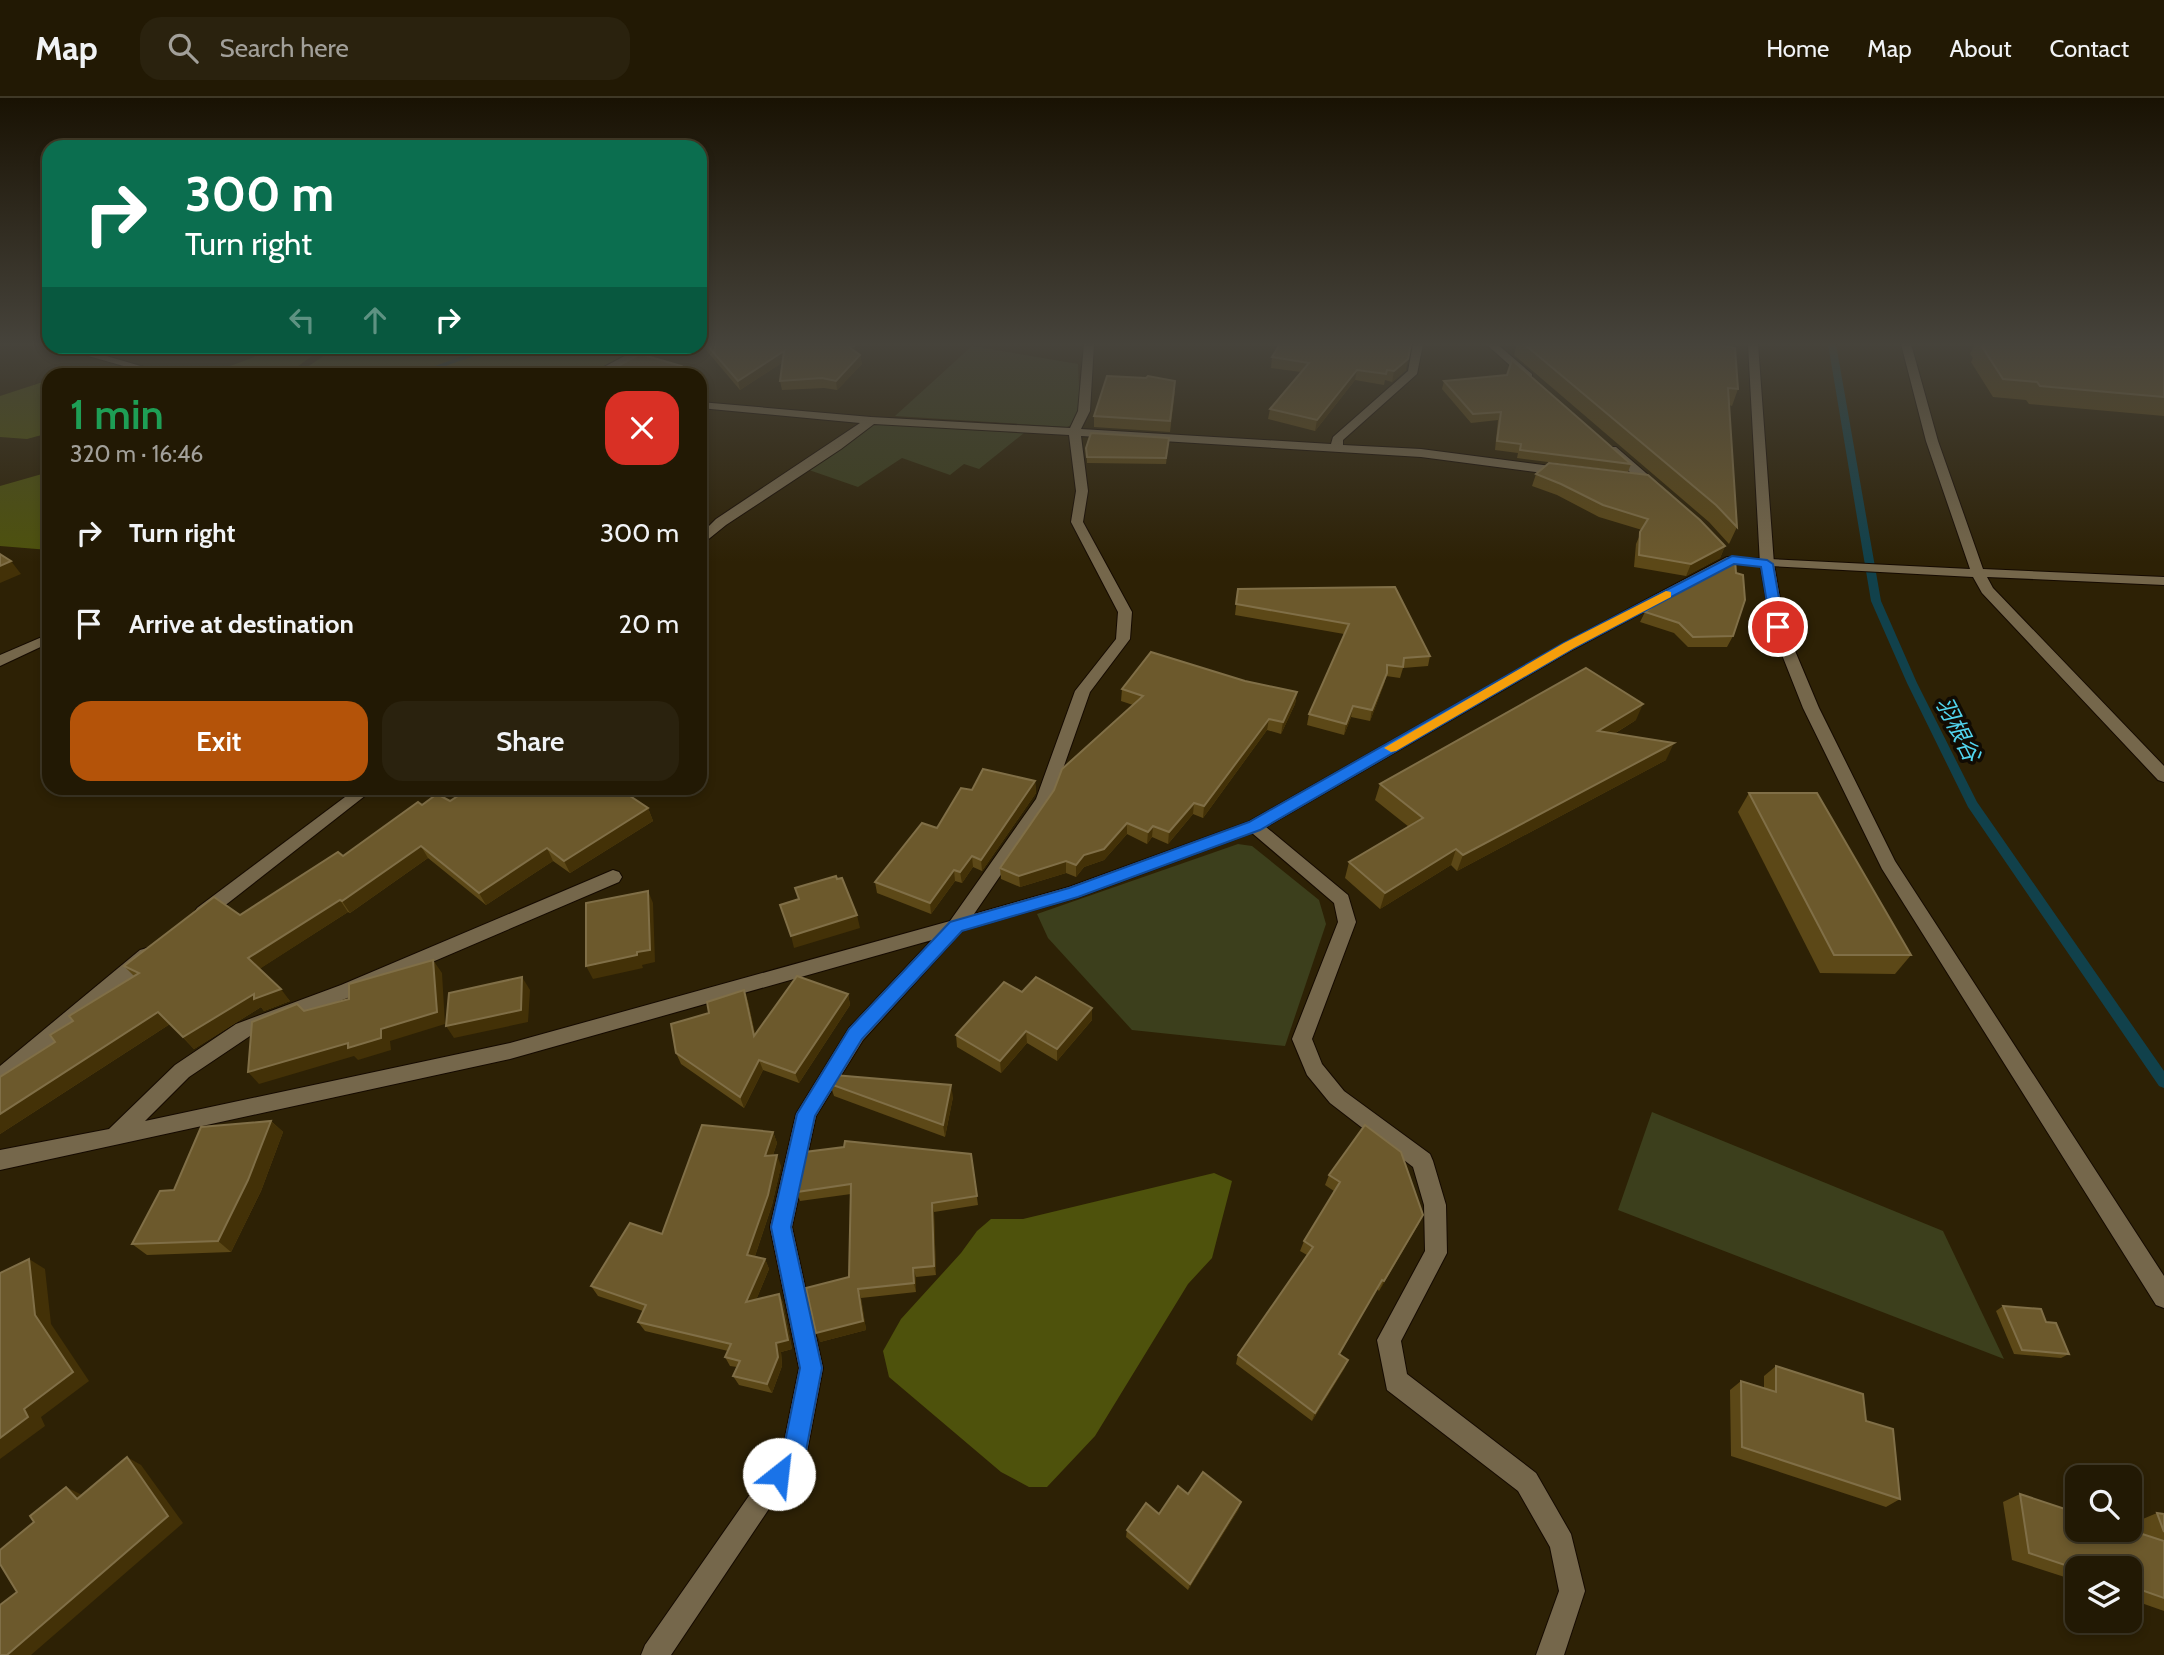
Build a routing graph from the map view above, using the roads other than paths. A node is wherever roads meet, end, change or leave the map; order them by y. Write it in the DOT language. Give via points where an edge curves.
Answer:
graph roads {
  1 [pos="833,417"];
  2 [pos="1081,417"];
  3 [pos="1362,417"];
  4 [pos="1758,417"];
  5 [pos="1925,417"];
  6 [pos="871,420"];
  7 [pos="1074,432"];
  8 [pos="1604,443"];
  9 [pos="1337,447"];
  10 [pos="1573,473"];
  11 [pos="1626,480"];
  12 [pos="1649,481"];
  13 [pos="1670,500"];
  14 [pos="707,535"];
  15 [pos="1767,564"];
  16 [pos="1978,573"];
  17 [pos="2164,581"];
  18 [pos="42,641"];
  19 [pos="0,661"];
  20 [pos="2164,776"];
  21 [pos="358,795"];
  22 [pos="1254,826"];
  23 [pos="613,877"];
  24 [pos="956,926"];
  25 [pos="185,927"];
  26 [pos="163,943"];
  27 [pos="0,1078"];
  28 [pos="114,1138"];
  29 [pos="0,1160"];
  30 [pos="2164,1297"];
  31 [pos="655,1655"];
  32 [pos="1550,1655"];
  1 -- 6 [label="street"];
  2 -- 7 [label="street"];
  3 -- 9 [label="street" via="1337,439"];
  4 -- 15 [label="street"];
  5 -- 16 [label="street"];
  6 -- 7 [label="street"];
  6 -- 14 [label="street"];
  7 -- 9 [label="street"];
  7 -- 24 [label="street" via="1082,491 1077,522 1125,612 1123,639 1083,691 1044,800"];
  8 -- 12 [label="street"];
  9 -- 10 [label="street"];
  11 -- 12 [label="street"];
  12 -- 13 [label="street"];
  15 -- 16 [label="street"];
  15 -- 22 [label="street" via="1728,556"];
  15 -- 30 [label="street" via="1778,627 1811,708 1888,864"];
  16 -- 17 [label="street"];
  16 -- 20 [label="street" via="1987,590"];
  18 -- 19 [label="street"];
  21 -- 25 [label="street"];
  22 -- 24 [label="street" via="1073,892"];
  22 -- 32 [label="street" via="1342,900 1347,922 1302,1039 1314,1069 1337,1097 1422,1161 1435,1205 1436,1253 1389,1340 1396,1381 1527,1482 1562,1543 1572,1591"];
  23 -- 28 [label="street" via="243,1030 182,1072"];
  24 -- 28 [label="street" via="510,1051"];
  24 -- 31 [label="street" via="856,1034 806,1114 781,1227 811,1368 794,1451"];
  26 -- 27 [label="street"];
  28 -- 29 [label="street"];
}
